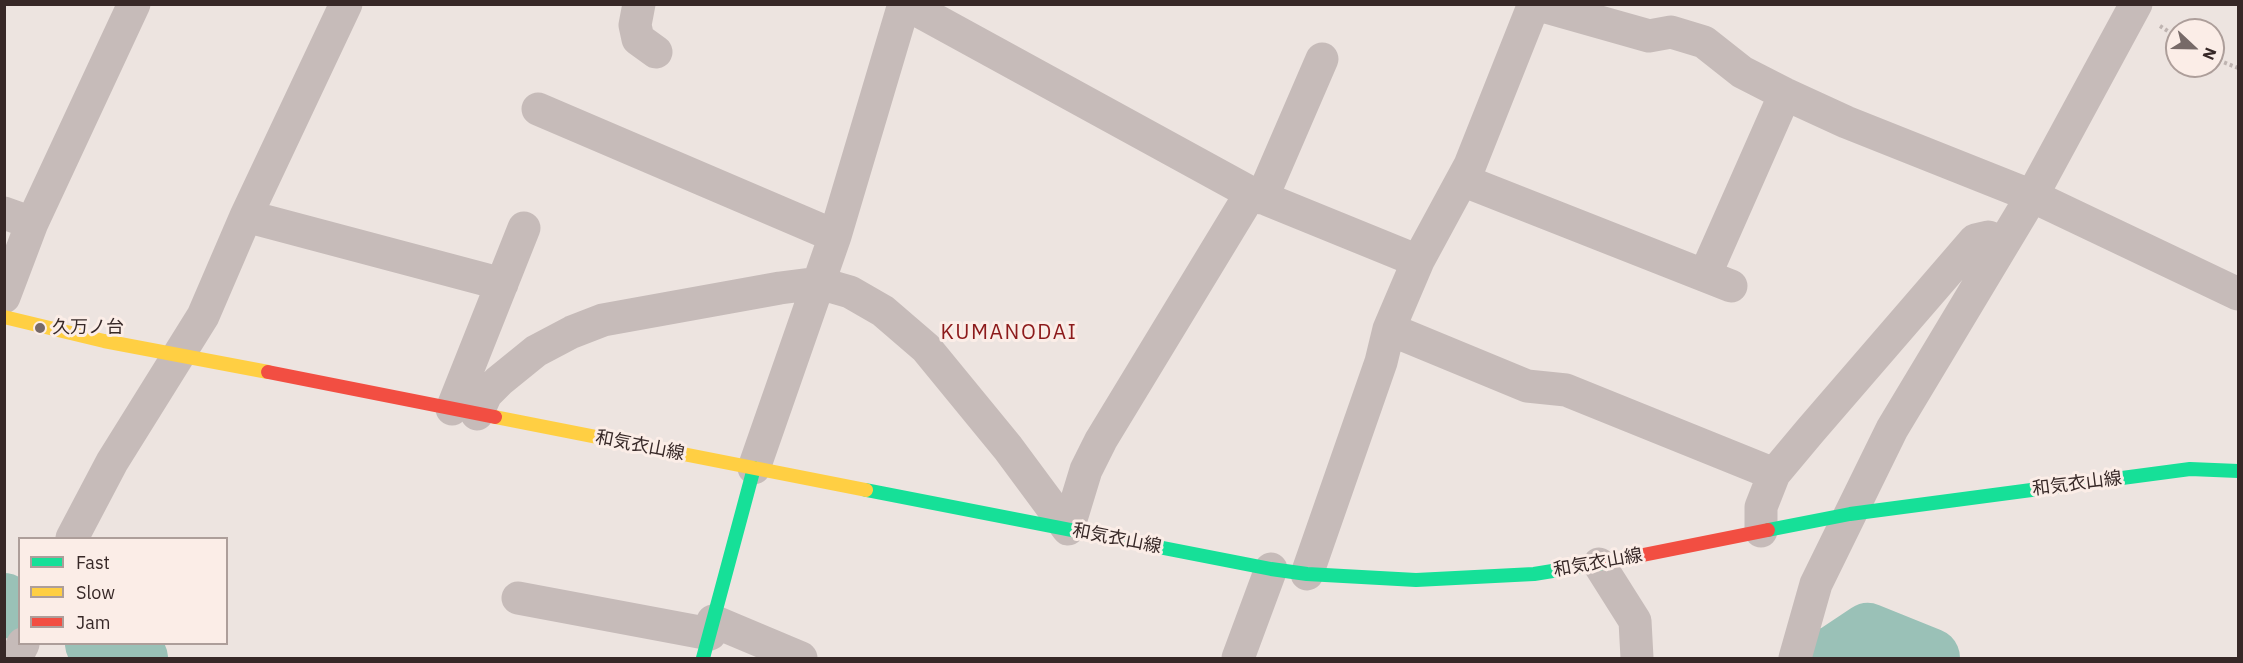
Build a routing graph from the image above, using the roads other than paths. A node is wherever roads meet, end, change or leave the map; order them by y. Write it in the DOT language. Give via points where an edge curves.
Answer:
graph roads {
  1 [pos="134,4"];
  2 [pos="346,4"];
  3 [pos="639,4"];
  4 [pos="905,4"];
  5 [pos="1535,4"];
  6 [pos="2136,4"];
  7 [pos="656,52"];
  8 [pos="1322,59"];
  9 [pos="1785,94"];
  10 [pos="538,109"];
  11 [pos="1462,180"];
  12 [pos="1256,196"];
  13 [pos="2032,196"];
  14 [pos="246,216"];
  15 [pos="18,218"];
  16 [pos="524,228"];
  17 [pos="835,236"];
  18 [pos="2003,242"];
  19 [pos="1418,261"];
  20 [pos="819,283"];
  21 [pos="502,284"];
  22 [pos="2238,294"];
  23 [pos="4,297"];
  24 [pos="4,317"];
  25 [pos="1389,329"];
  26 [pos="179,356"];
  27 [pos="464,412"];
  28 [pos="754,468"];
  29 [pos="2238,471"];
  30 [pos="1774,474"];
  31 [pos="1850,514"];
  32 [pos="1068,529"];
  33 [pos="1761,531"];
  34 [pos="73,537"];
  35 [pos="1599,564"];
  36 [pos="1270,569"];
  37 [pos="1307,574"];
  38 [pos="518,598"];
  39 [pos="708,638"];
  40 [pos="801,658"];
  41 [pos="1238,658"];
  42 [pos="1637,658"];
  43 [pos="1795,658"];
  1 -- 15 [label="street"];
  2 -- 14 [label="street"];
  3 -- 7 [label="street" via="635,25 638,39"];
  4 -- 12 [label="street"];
  4 -- 17 [label="street"];
  5 -- 9 [label="street" via="1649,36 1671,32 1704,42 1742,72"];
  5 -- 11 [label="street"];
  6 -- 13 [label="street"];
  8 -- 12 [label="street"];
  9 -- 11 [label="street" via="1718,281"];
  9 -- 13 [label="street"];
  10 -- 17 [label="street"];
  11 -- 19 [label="street"];
  12 -- 19 [label="street"];
  12 -- 32 [label="street" via="1101,440 1086,470"];
  13 -- 18 [label="street"];
  13 -- 22 [label="street"];
  14 -- 21 [label="street"];
  14 -- 26 [label="street" via="203,316"];
  15 -- 23 [label="street"];
  16 -- 21 [label="street"];
  17 -- 20 [label="street"];
  18 -- 30 [label="street" via="1988,237 1974,240"];
  18 -- 31 [label="street" via="1892,429"];
  19 -- 25 [label="street"];
  20 -- 27 [label="street" via="603,320 537,351"];
  20 -- 28 [label="street"];
  20 -- 32 [label="street" via="850,292 883,311 926,348"];
  21 -- 27 [label="street"];
  24 -- 26 [label="main road, 和気衣山線"];
  25 -- 30 [label="street" via="1527,386 1566,390"];
  25 -- 37 [label="street"];
  26 -- 27 [label="main road, 和気衣山線"];
  26 -- 34 [label="street" via="112,462"];
  27 -- 28 [label="main road, 和気衣山線"];
  28 -- 32 [label="main road, 和気衣山線"];
  28 -- 39 [label="main road"];
  29 -- 31 [label="main road, 和気衣山線" via="2190,469"];
  30 -- 33 [label="street" via="1761,507"];
  31 -- 33 [label="main road, 和気衣山線"];
  31 -- 43 [label="street" via="1816,584"];
  32 -- 36 [label="main road, 和気衣山線"];
  33 -- 35 [label="main road, 和気衣山線"];
  35 -- 37 [label="main road, 和気衣山線" via="1534,574 1416,580"];
  35 -- 42 [label="street" via="1635,621"];
  36 -- 37 [label="main road, 和気衣山線"];
  36 -- 41 [label="street"];
  38 -- 39 [label="street"];
  39 -- 40 [label="street"];
}
